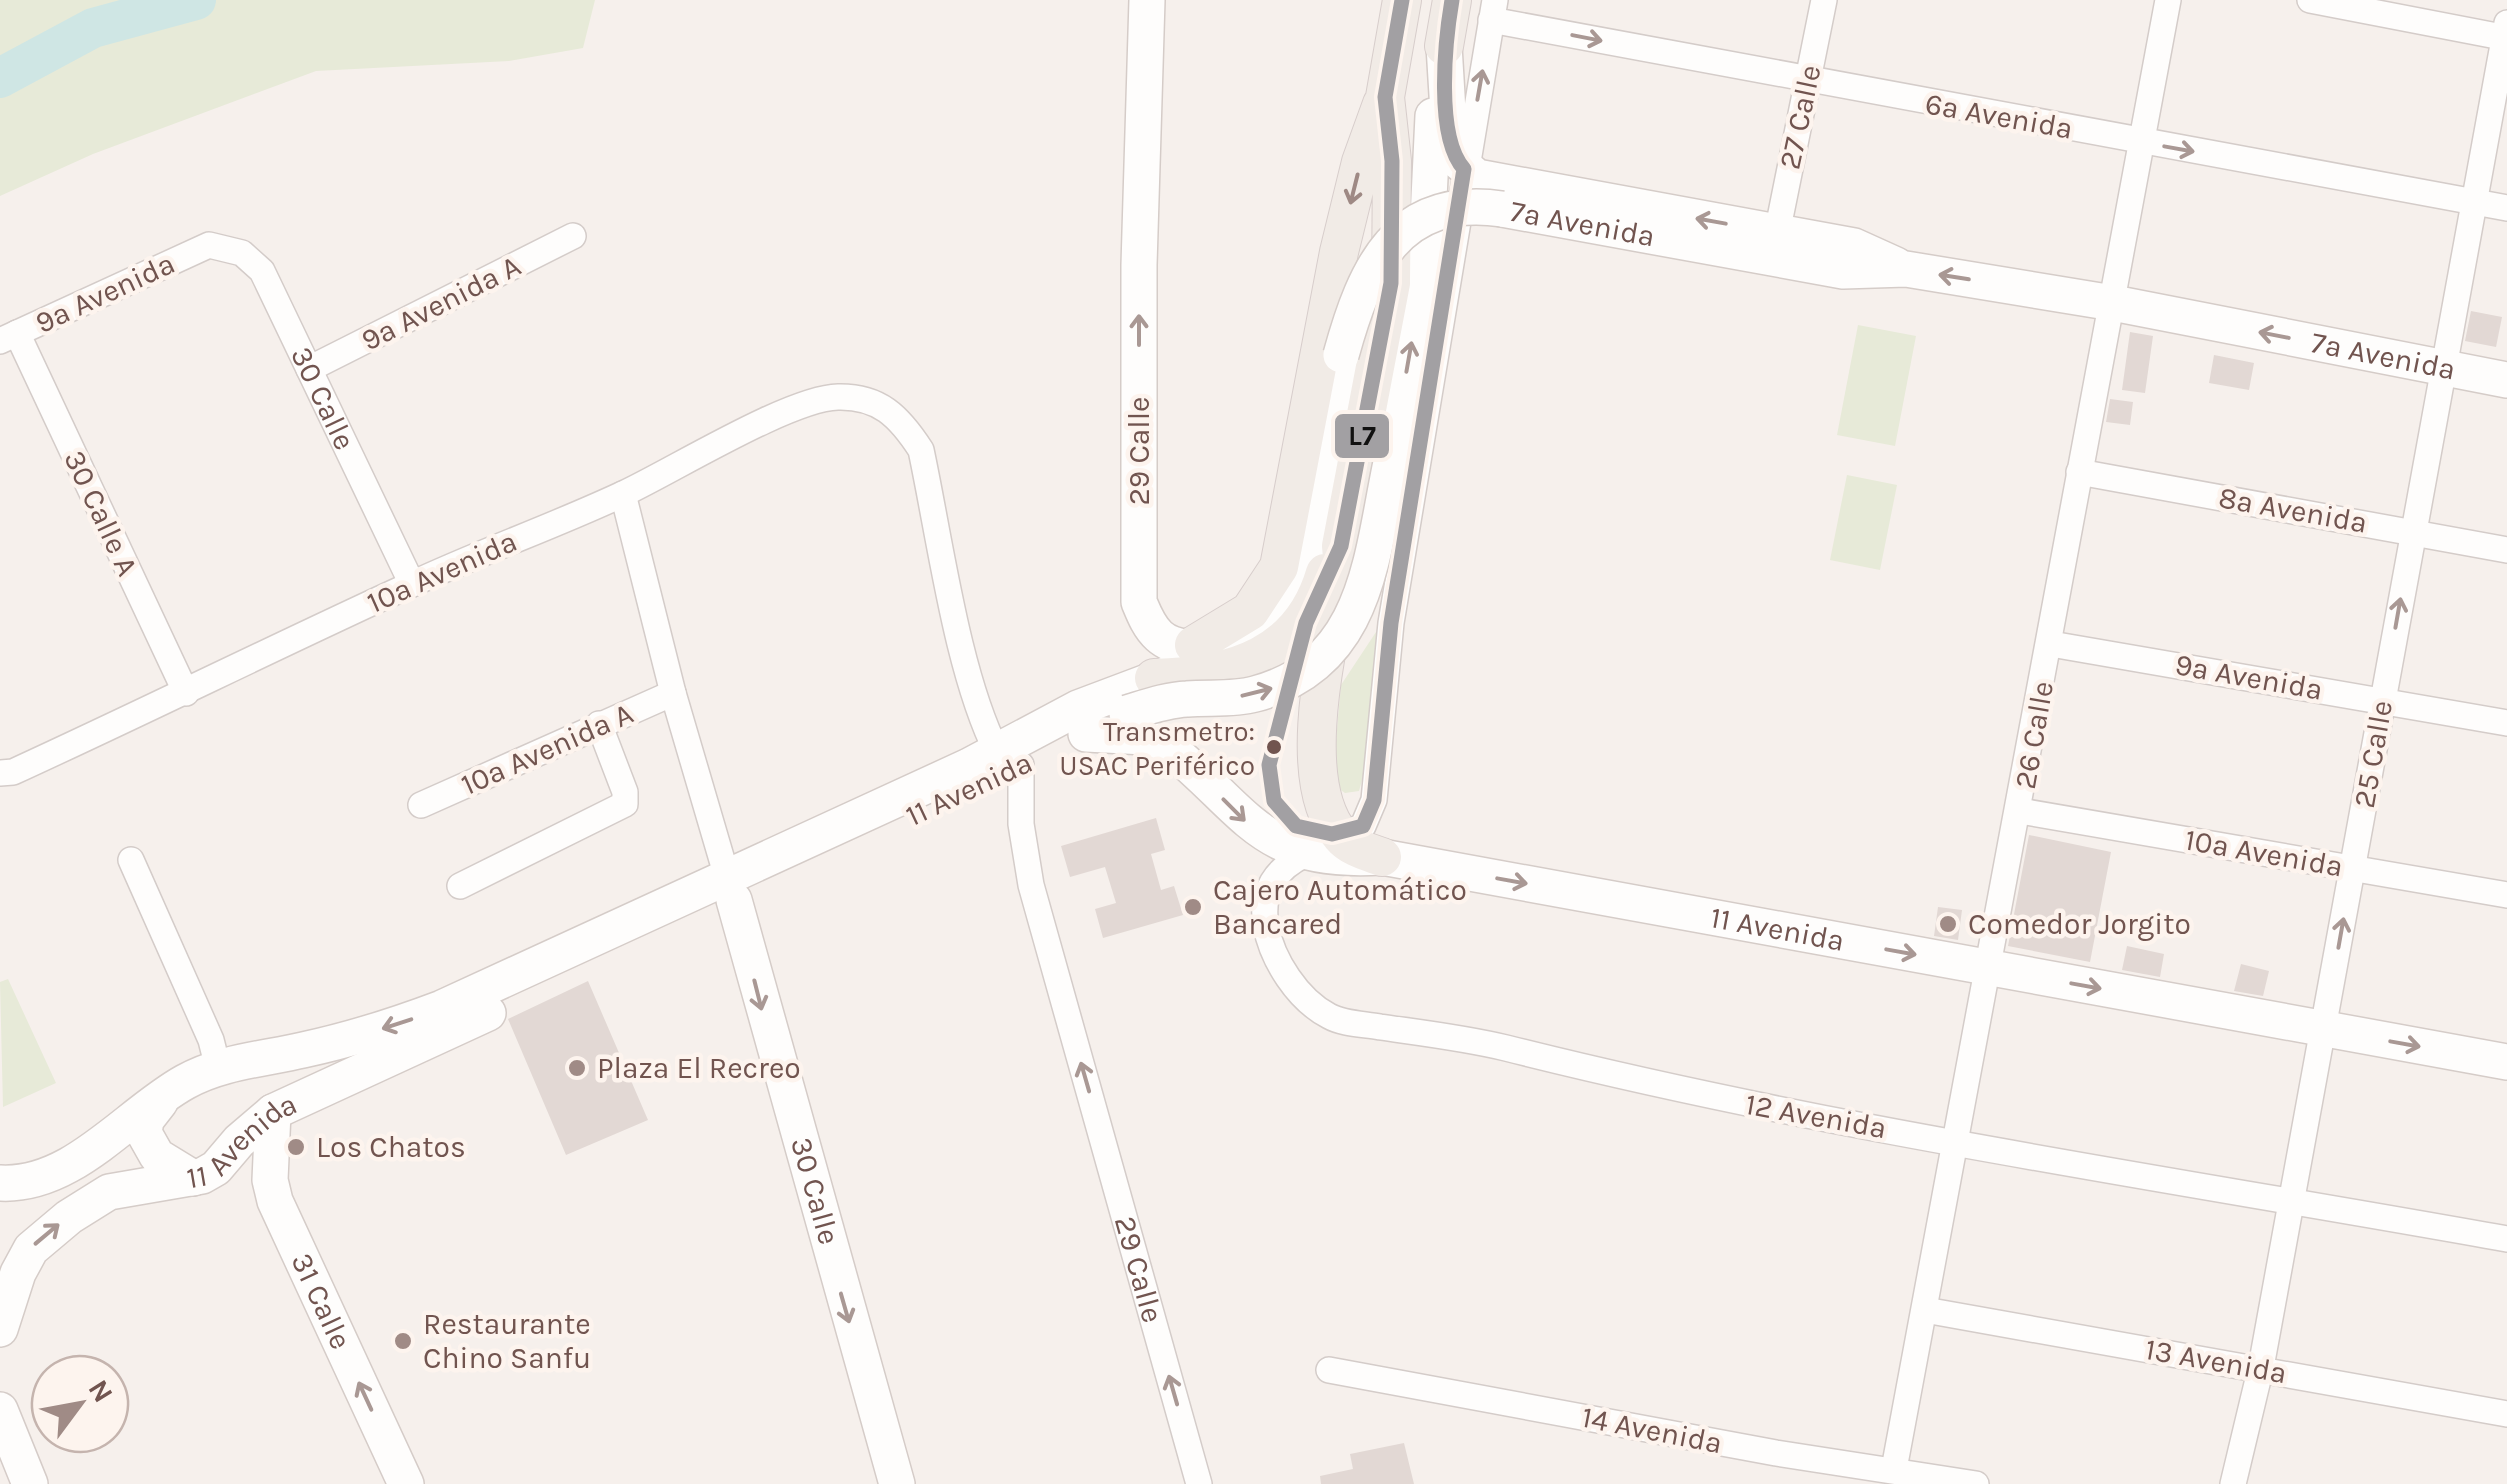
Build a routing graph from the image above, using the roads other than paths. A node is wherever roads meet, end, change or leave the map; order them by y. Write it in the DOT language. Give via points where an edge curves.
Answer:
graph roads {
  1 [pos="1147,0"];
  2 [pos="1402,0"];
  3 [pos="1452,0"];
  4 [pos="1824,0"];
  5 [pos="2168,0"];
  6 [pos="2310,0"];
  7 [pos="1493,10"];
  8 [pos="2506,33"];
  9 [pos="1444,46"];
  10 [pos="1808,81"];
  11 [pos="1384,97"];
  12 [pos="2142,142"];
  13 [pos="1464,170"];
  14 [pos="2474,202"];
  15 [pos="2507,208"];
  16 [pos="1776,233"];
  17 [pos="573,236"];
  18 [pos="209,245"];
  19 [pos="1906,269"];
  20 [pos="2113,303"];
  21 [pos="9,337"];
  22 [pos="2442,368"];
  23 [pos="309,369"];
  24 [pos="2507,380"];
  25 [pos="877,400"];
  26 [pos="2079,472"];
  27 [pos="1320,488"];
  28 [pos="623,494"];
  29 [pos="2413,532"];
  30 [pos="1341,546"];
  31 [pos="2507,550"];
  32 [pos="412,584"];
  33 [pos="2050,644"];
  34 [pos="1194,645"];
  35 [pos="1154,678"];
  36 [pos="186,693"];
  37 [pos="672,693"];
  38 [pos="2382,703"];
  39 [pos="2507,723"];
  40 [pos="599,724"];
  41 [pos="1086,734"];
  42 [pos="1009,758"];
  43 [pos="7,772"];
  44 [pos="421,805"];
  45 [pos="2020,811"];
  46 [pos="1341,836"];
  47 [pos="1306,854"];
  48 [pos="1382,857"];
  49 [pos="131,860"];
  50 [pos="2352,869"];
  51 [pos="460,886"];
  52 [pos="730,889"];
  53 [pos="2507,894"];
  54 [pos="1990,968"];
  55 [pos="2324,1029"];
  56 [pos="2507,1062"];
  57 [pos="218,1068"];
  58 [pos="161,1101"];
  59 [pos="273,1112"];
  60 [pos="1957,1141"];
  61 [pos="193,1178"];
  62 [pos="0,1183"];
  63 [pos="2289,1200"];
  64 [pos="2507,1239"];
  65 [pos="1924,1310"];
  66 [pos="1,1318"];
  67 [pos="2261,1367"];
  68 [pos="1328,1370"];
  69 [pos="0,1410"];
  70 [pos="2507,1414"];
  71 [pos="1894,1469"];
  72 [pos="30,1484"];
  73 [pos="406,1484"];
  74 [pos="897,1484"];
  75 [pos="1199,1484"];
  76 [pos="1976,1484"];
  77 [pos="2234,1484"];
  34 -- 1 [label="street, 29 Calle, one-way" via="1157,635 1139,602"];
  2 -- 11 [label="main road"];
  3 -- 9 [label="main road"];
  4 -- 10 [label="street, 27 Calle"];
  5 -- 12 [label="street, 26 Calle"];
  6 -- 8 [label="street"];
  7 -- 10 [label="street, 6a Avenida, one-way"];
  13 -- 7 [label="street, one-way"];
  8 -- 14 [label="street, 25 Calle"];
  9 -- 13 [label="street" via="1450,144"];
  41 -- 9 [label="street, one-way, bridge" via="1127,713 1286,684 1328,654 1360,607 1426,260 1431,134"];
  10 -- 12 [label="street, 6a Avenida"];
  10 -- 16 [label="street, 27 Calle"];
  11 -- 30 [label="main road" via="1392,160 1391,283"];
  11 -- 34 [label="main road, one-way" via="1339,252 1279,566 1250,612"];
  12 -- 14 [label="street, 6a Avenida, one-way"];
  12 -- 20 [label="street, 26 Calle"];
  16 -- 13 [label="street, 7a Avenida, one-way" via="1492,182"];
  13 -- 46 [label="street" via="1391,623 1374,800 1363,826"];
  14 -- 15 [label="street, 6a Avenida"];
  14 -- 22 [label="street, 25 Calle"];
  16 -- 19 [label="street, 7a Avenida" via="1854,246"];
  17 -- 23 [label="street, 9a Avenida A"];
  18 -- 21 [label="street, 9a Avenida"];
  18 -- 23 [label="street, 30 Calle" via="254,260"];
  20 -- 19 [label="street, 7a Avenida, one-way"];
  19 -- 27 [label="street, 7a Avenida, bridge" via="1843,271 1502,209 1443,208 1388,246 1368,272 1341,355"];
  22 -- 20 [label="street, 7a Avenida, one-way"];
  20 -- 26 [label="street, 26 Calle"];
  21 -- 36 [label="street, 30 Calle A"];
  22 -- 24 [label="street, 7a Avenida"];
  22 -- 29 [label="street, 25 Calle"];
  23 -- 32 [label="street, 30 Calle"];
  25 -- 28 [label="street, 10a Avenida" via="835,396 796,407"];
  25 -- 42 [label="street, 29 Calle" via="921,450 985,728"];
  26 -- 29 [label="street, 8a Avenida"];
  26 -- 33 [label="street, 26 Calle"];
  27 -- 34 [label="street" via="1279,608 1244,632"];
  27 -- 35 [label="street, 7a Avenida" via="1311,574 1286,620 1242,648"];
  28 -- 32 [label="street, 10a Avenida"];
  28 -- 37 [label="street, 30 Calle"];
  29 -- 31 [label="street, 8a Avenida"];
  38 -- 29 [label="street, 25 Calle, one-way"];
  30 -- 35 [label="main road" via="1329,558 1313,609 1286,641 1206,674"];
  30 -- 46 [label="main road" via="1318,750 1324,804"];
  32 -- 36 [label="street, 10a Avenida"];
  33 -- 38 [label="street, 9a Avenida"];
  33 -- 45 [label="street, 26 Calle"];
  35 -- 42 [label="street, 11 Avenida" via="1078,708"];
  36 -- 43 [label="street, 10a Avenida"];
  37 -- 40 [label="street, 10a Avenida A"];
  37 -- 52 [label="street, 30 Calle"];
  38 -- 39 [label="street, 9a Avenida"];
  38 -- 50 [label="street, 25 Calle"];
  40 -- 44 [label="street, 10a Avenida A"];
  40 -- 51 [label="street" via="625,804"];
  41 -- 42 [label="street, 11 Avenida"];
  41 -- 47 [label="street, 11 Avenida, one-way" via="1163,743 1255,830"];
  42 -- 52 [label="street, 11 Avenida"];
  75 -- 42 [label="street, 29 Calle, one-way" via="1031,885"];
  45 -- 50 [label="street, 10a Avenida"];
  45 -- 54 [label="street, 26 Calle"];
  46 -- 48 [label="main road"];
  47 -- 48 [label="street, 11 Avenida"];
  47 -- 60 [label="street, 12 Avenida" via="1287,862 1272,880 1266,925 1277,958 1308,1003 1333,1019 1494,1045 1666,1089"];
  48 -- 54 [label="street, 11 Avenida, one-way"];
  49 -- 57 [label="street"];
  50 -- 53 [label="street, 10a Avenida"];
  55 -- 50 [label="street, 25 Calle, one-way"];
  52 -- 57 [label="street, 11 Avenida, one-way" via="432,1012 357,1037"];
  52 -- 59 [label="street, 11 Avenida"];
  52 -- 74 [label="street, 30 Calle, one-way"];
  54 -- 55 [label="street, 11 Avenida, one-way"];
  54 -- 60 [label="street, 26 Calle"];
  55 -- 56 [label="street, 11 Avenida, one-way"];
  55 -- 63 [label="street, 25 Calle"];
  57 -- 58 [label="street, 11 Avenida"];
  58 -- 61 [label="street" via="144,1132 157,1156"];
  58 -- 62 [label="street, 11 Avenida" via="46,1174"];
  59 -- 61 [label="street, 11 Avenida" via="216,1168"];
  73 -- 59 [label="street, 31 Calle, one-way" via="275,1201"];
  60 -- 63 [label="street, 12 Avenida"];
  60 -- 65 [label="street, 26 Calle"];
  66 -- 61 [label="street, 11 Avenida, one-way" via="41,1237 108,1192"];
  63 -- 64 [label="street, 12 Avenida"];
  63 -- 67 [label="street, 25 Calle"];
  65 -- 67 [label="street, 13 Avenida"];
  65 -- 71 [label="street, 26 Calle"];
  67 -- 70 [label="street, 13 Avenida"];
  67 -- 77 [label="street, 25 Calle"];
  68 -- 71 [label="street, 14 Avenida"];
  69 -- 72 [label="street"];
  71 -- 76 [label="street, 14 Avenida"];
}
